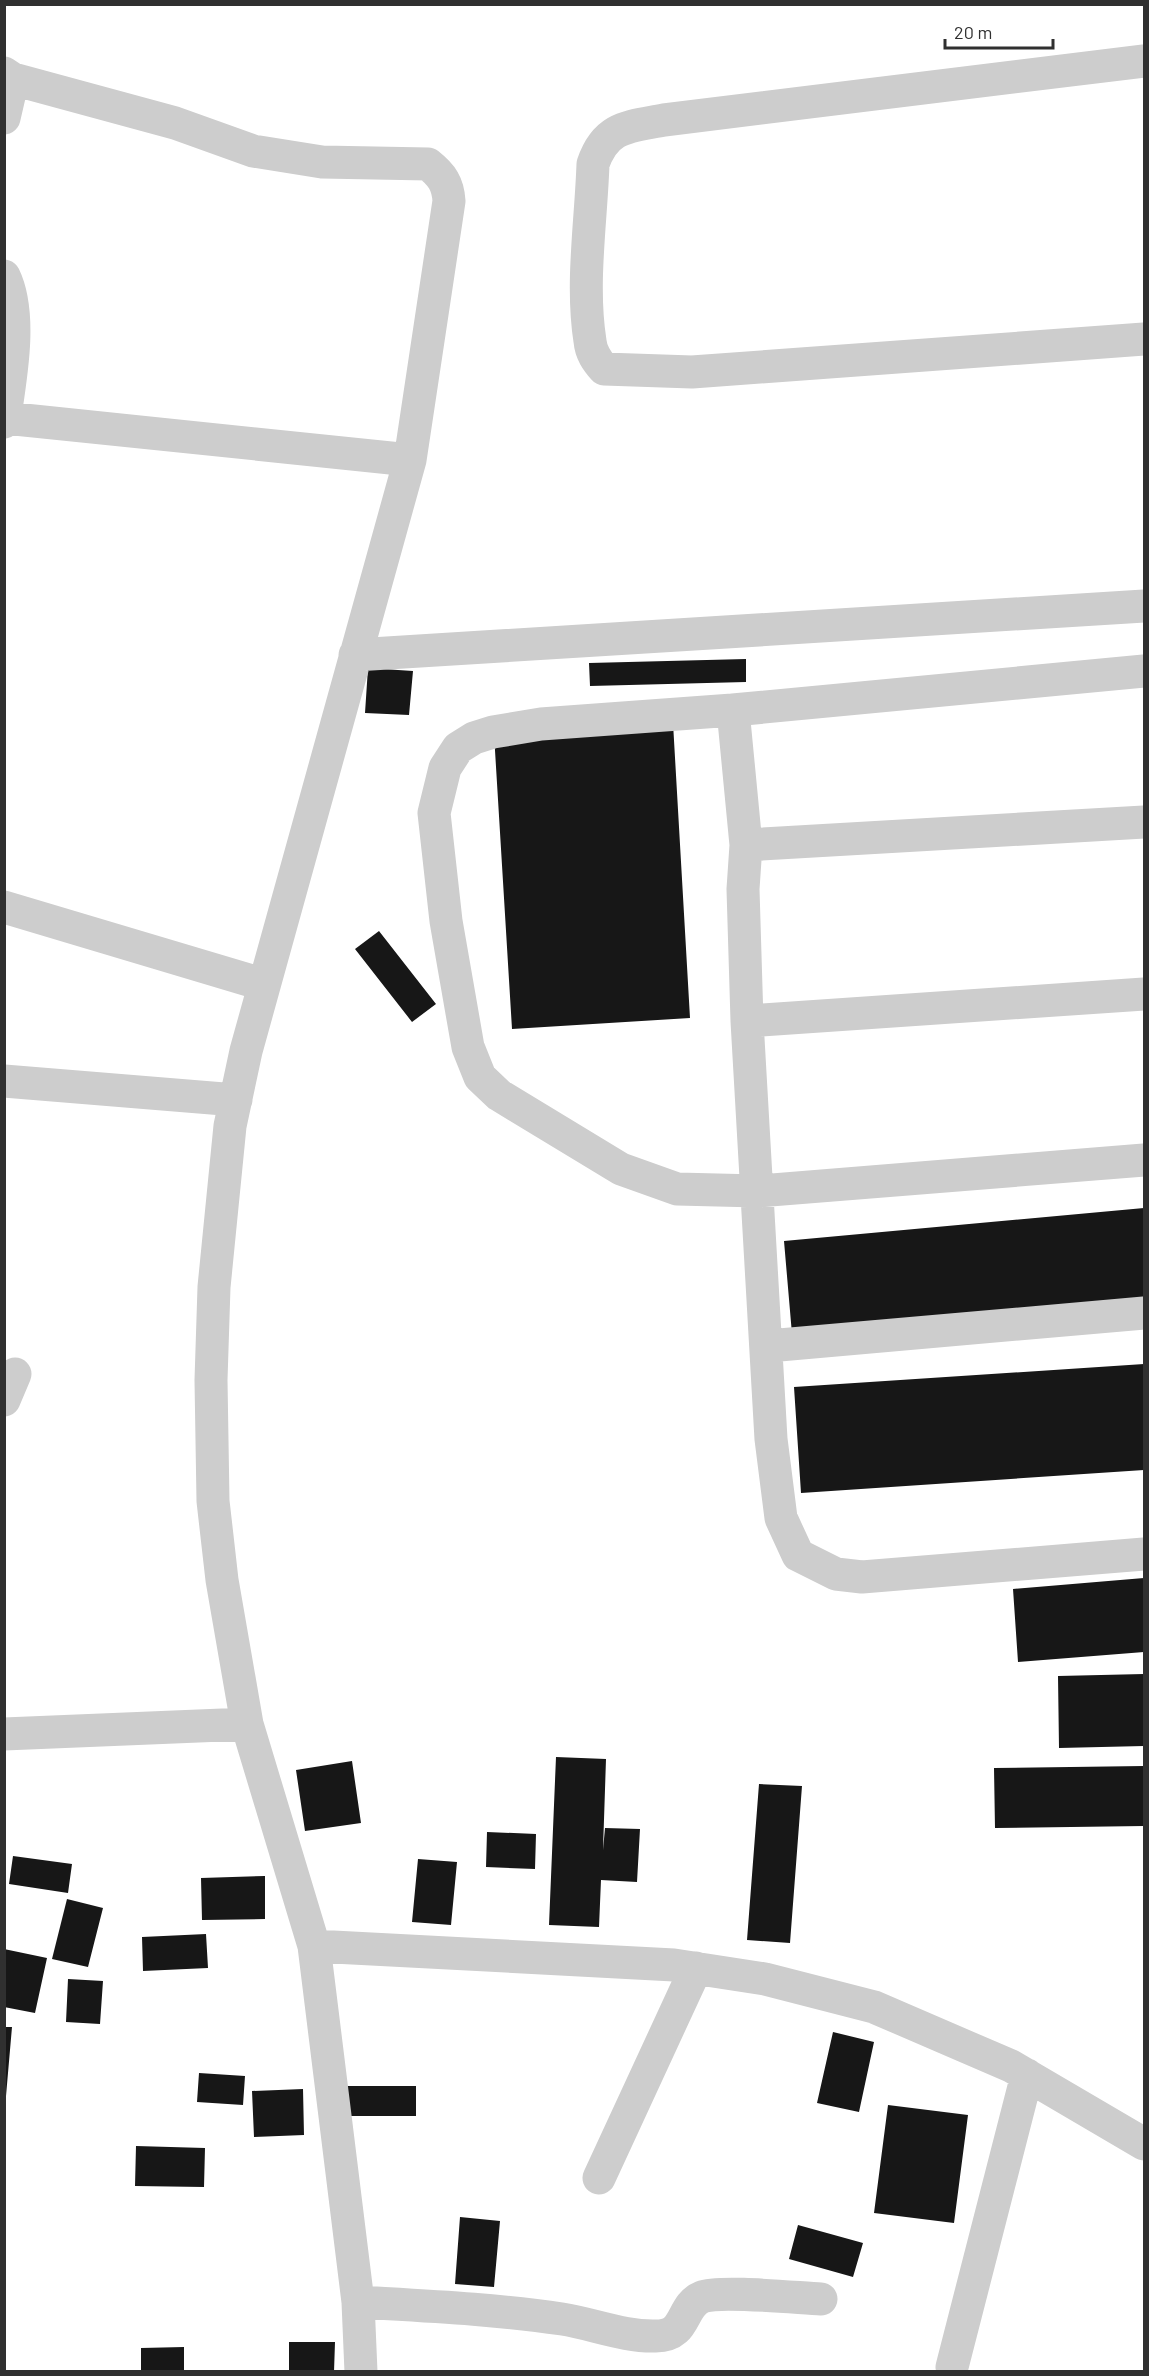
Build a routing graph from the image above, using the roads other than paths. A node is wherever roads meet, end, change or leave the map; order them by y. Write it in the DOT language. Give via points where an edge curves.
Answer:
graph roads {
  1 [pos="1144,61"];
  2 [pos="9,76"];
  3 [pos="4,118"];
  4 [pos="4,276"];
  5 [pos="1144,339"];
  6 [pos="5,420"];
  7 [pos="410,460"];
  8 [pos="1144,606"];
  9 [pos="355,655"];
  10 [pos="1144,671"];
  11 [pos="733,710"];
  12 [pos="1144,822"];
  13 [pos="746,845"];
  14 [pos="4,907"];
  15 [pos="262,984"];
  16 [pos="1144,994"];
  17 [pos="747,1021"];
  18 [pos="4,1081"];
  19 [pos="236,1100"];
  20 [pos="1144,1160"];
  21 [pos="758,1191"];
  22 [pos="1144,1313"];
  23 [pos="768,1346"];
  24 [pos="1144,1554"];
  25 [pos="247,1724"];
  26 [pos="4,1734"];
  27 [pos="314,1946"];
  28 [pos="696,1968"];
  29 [pos="1027,2075"];
  30 [pos="1144,2144"];
  31 [pos="599,2178"];
  32 [pos="821,2299"];
  33 [pos="358,2302"];
  34 [pos="952,2367"];
  35 [pos="361,2372"];
  1 -- 5 [label="street" via="622,128 599,147 593,165 588,286 594,358 604,369 620,372 692,372"];
  2 -- 3 [label="street"];
  2 -- 7 [label="street" via="175,123 253,151 322,162 412,162 428,165 441,174 449,201"];
  4 -- 6 [label="street" via="14,333"];
  6 -- 7 [label="street"];
  7 -- 9 [label="street"];
  8 -- 9 [label="street"];
  9 -- 15 [label="street"];
  10 -- 11 [label="street"];
  11 -- 13 [label="street"];
  11 -- 21 [label="street" via="541,724 474,738 458,748 445,768 434,813 448,932 468,1047 480,1077 499,1095 621,1169 677,1189"];
  12 -- 13 [label="street"];
  13 -- 17 [label="street" via="743,889"];
  14 -- 15 [label="street"];
  15 -- 19 [label="street"];
  16 -- 17 [label="street"];
  17 -- 21 [label="street"];
  18 -- 19 [label="street"];
  19 -- 25 [label="street" via="214,1287 210,1442 222,1580"];
  20 -- 21 [label="street"];
  21 -- 23 [label="street"];
  22 -- 23 [label="street"];
  23 -- 24 [label="street" via="771,1439 781,1518 798,1555 836,1574 862,1577"];
  25 -- 26 [label="street"];
  25 -- 27 [label="street"];
  27 -- 28 [label="street"];
  27 -- 33 [label="street"];
  28 -- 29 [label="street" via="765,1979 874,2007"];
  28 -- 31 [label="street"];
  29 -- 30 [label="street"];
  29 -- 34 [label="street"];
  32 -- 33 [label="street" via="704,2296 693,2305 677,2330 660,2336 637,2336 564,2320 470,2309"];
  33 -- 35 [label="street"];
}
